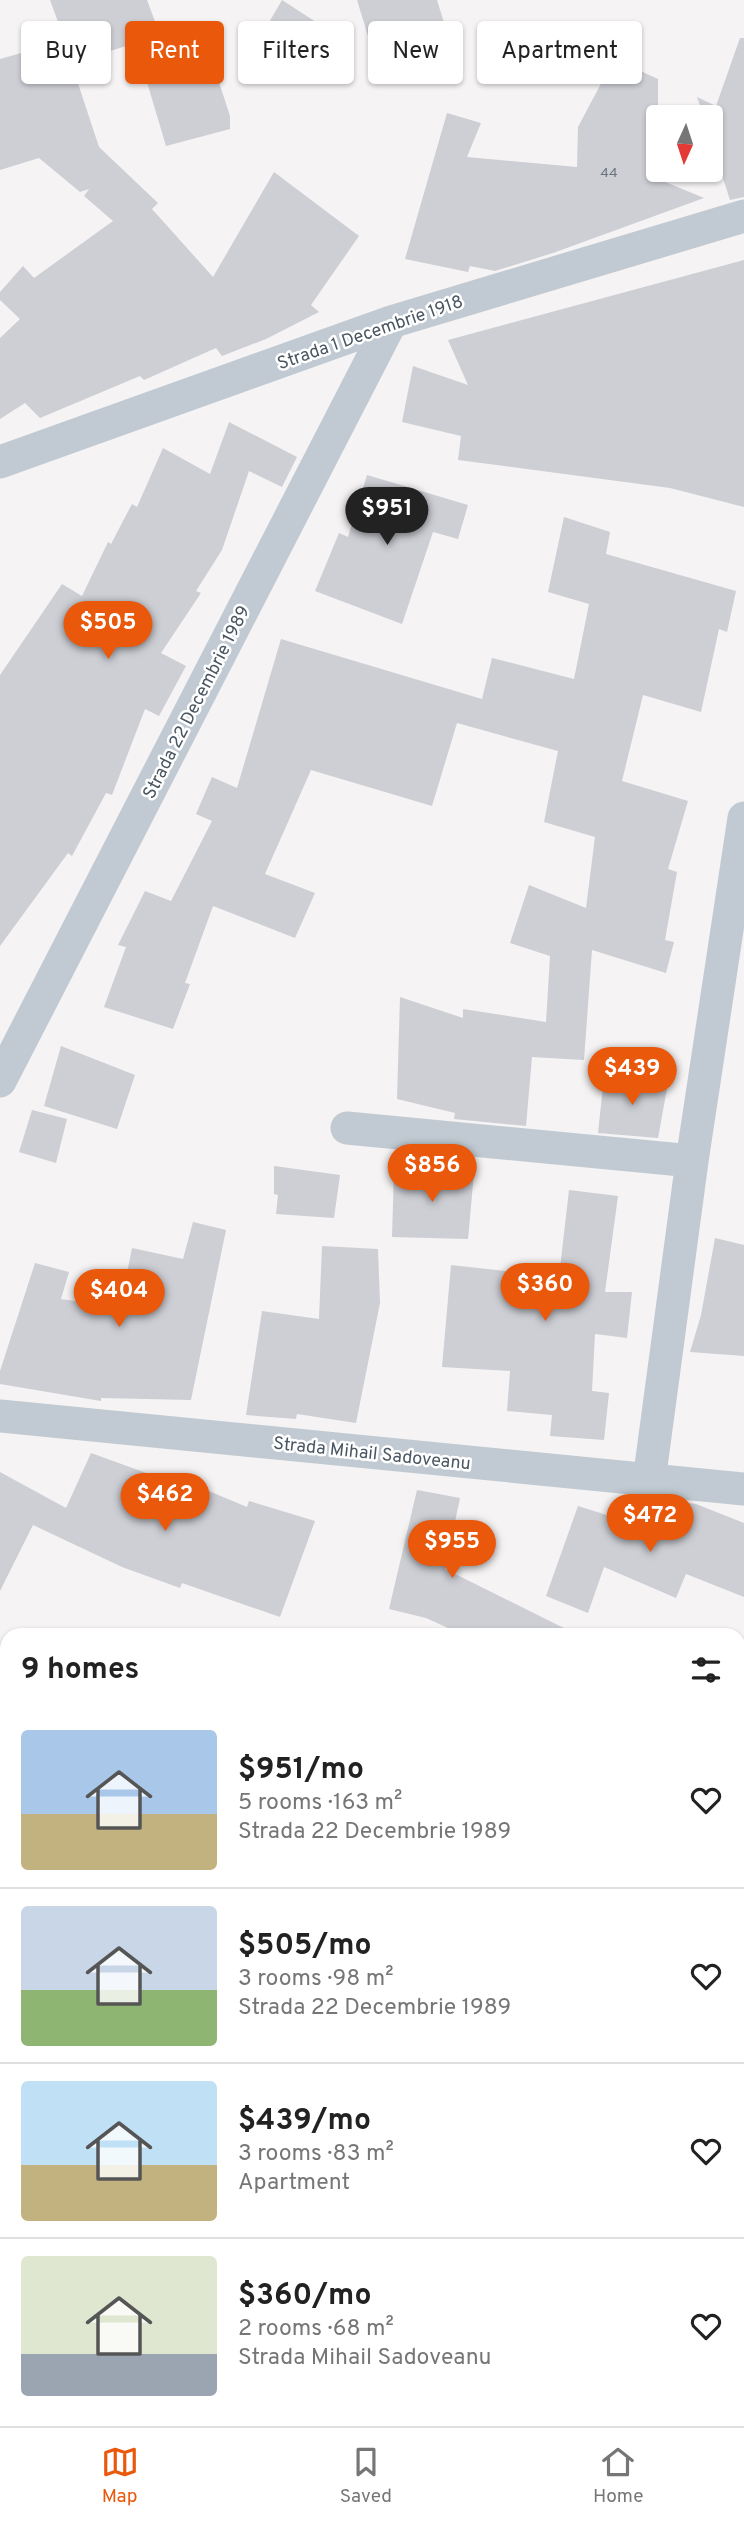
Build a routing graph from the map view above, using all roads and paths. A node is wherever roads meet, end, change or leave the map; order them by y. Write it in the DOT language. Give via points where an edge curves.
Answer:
graph roads {
  1 [pos="744,216"];
  2 [pos="391,322"];
  3 [pos="0,462"];
  4 [pos="744,818"];
  5 [pos="0,1081"];
  6 [pos="347,1128"];
  7 [pos="692,1161"];
  8 [pos="0,1416"];
  9 [pos="649,1481"];
  10 [pos="744,1489"];
  1 -- 2 [label="street, Strada 1 Decembrie 1918"];
  2 -- 3 [label="street, Strada 1 Decembrie 1918"];
  2 -- 5 [label="street, Strada 22 Decembrie 1989"];
  4 -- 7 [label="street"];
  6 -- 7 [label="street"];
  7 -- 9 [label="street"];
  8 -- 9 [label="street, Strada Mihail Sadoveanu"];
  9 -- 10 [label="street, Strada Mihail Sadoveanu"];
}
